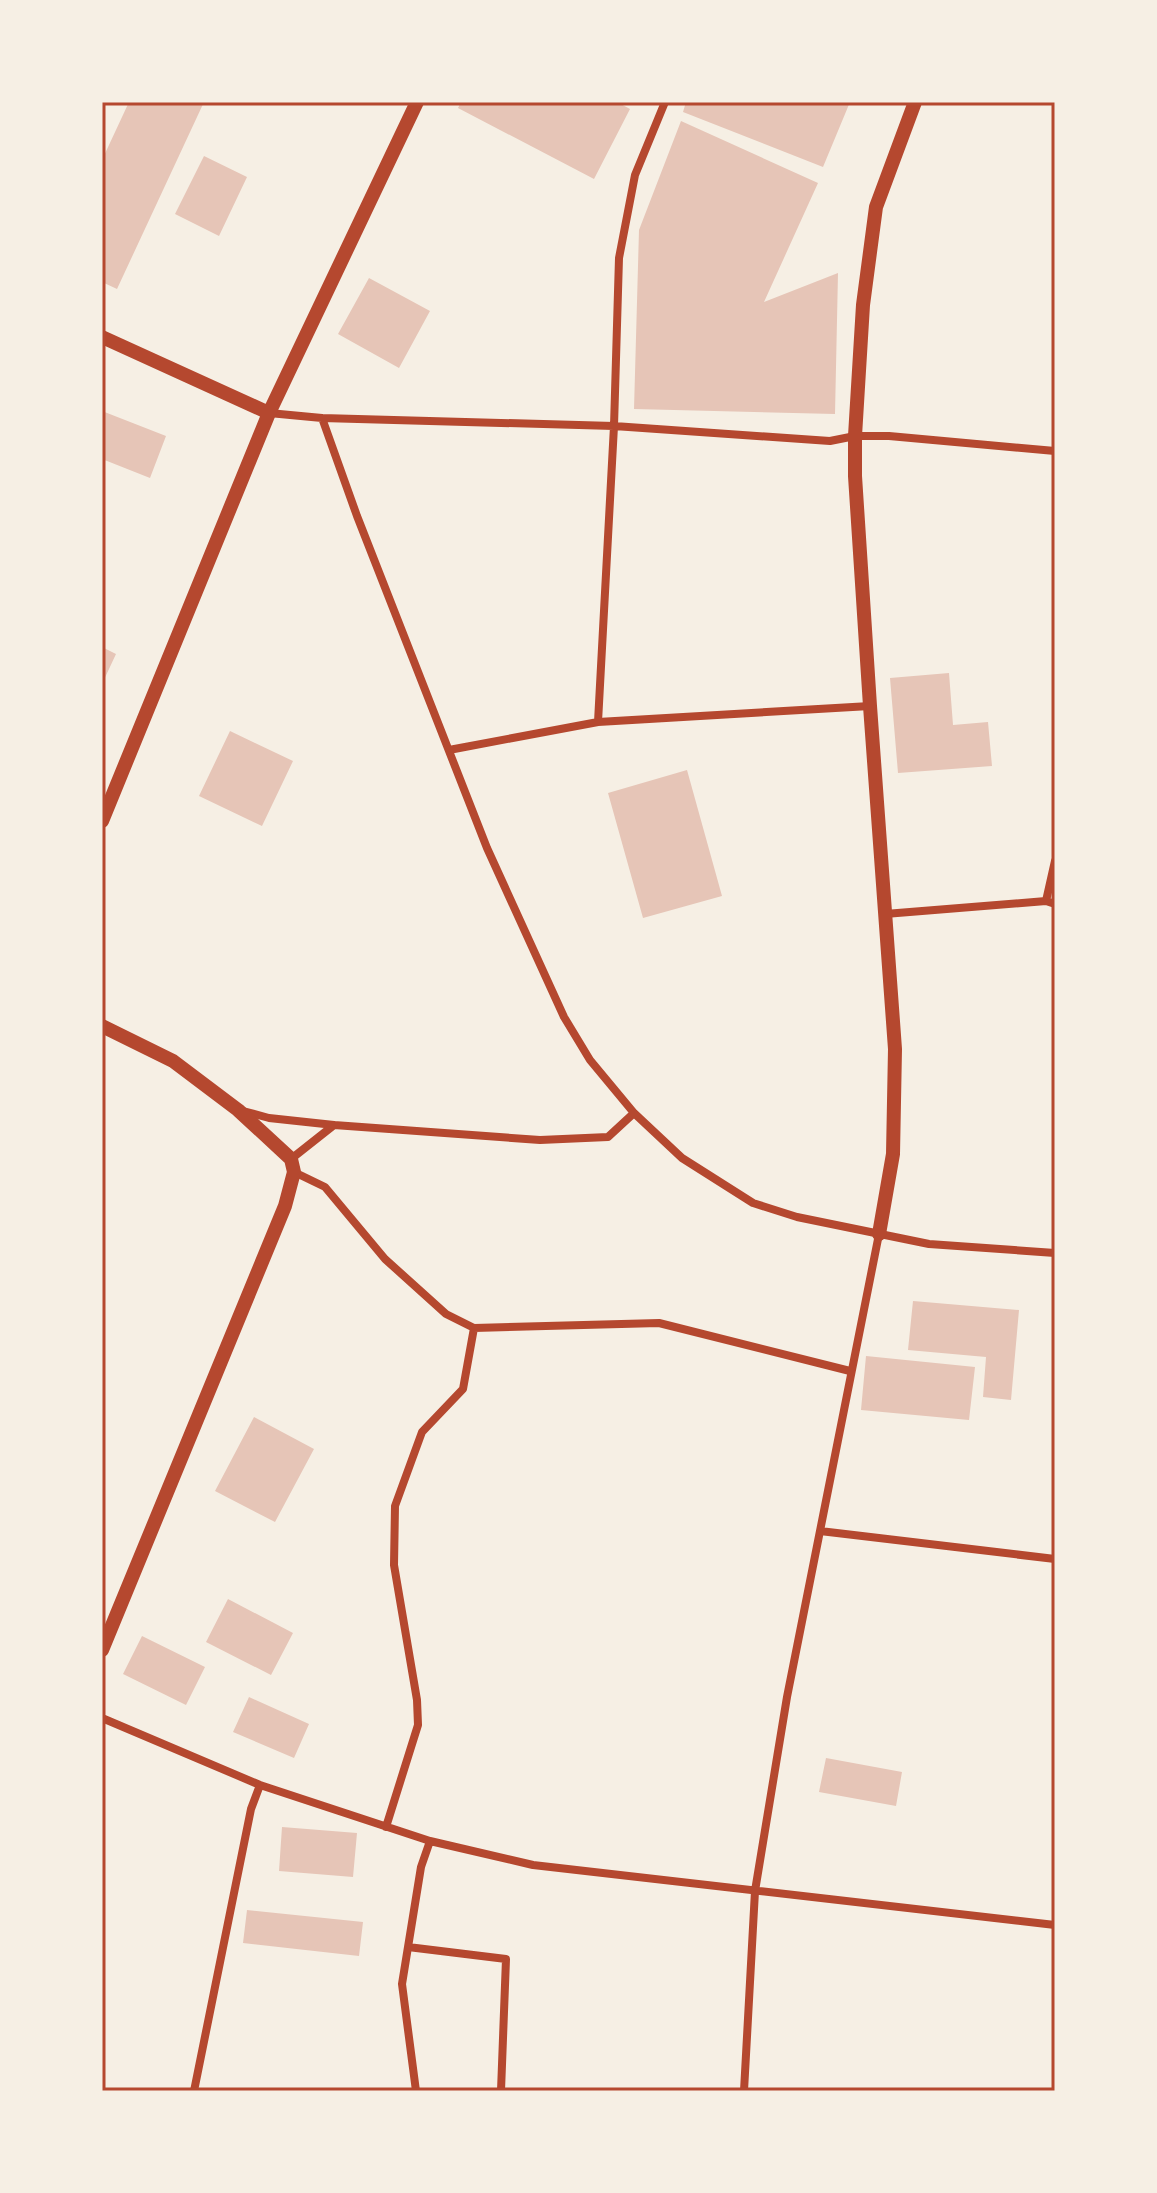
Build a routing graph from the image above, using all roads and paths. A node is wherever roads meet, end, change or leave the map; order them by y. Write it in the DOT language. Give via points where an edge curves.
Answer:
graph roads {
  1 [pos="417,102"];
  2 [pos="665,102"];
  3 [pos="915,102"];
  4 [pos="102,337"];
  5 [pos="269,413"];
  6 [pos="322,418"];
  7 [pos="614,426"];
  8 [pos="855,436"];
  9 [pos="1055,451"];
  10 [pos="870,706"];
  11 [pos="598,722"];
  12 [pos="449,750"];
  13 [pos="102,821"];
  14 [pos="1055,861"];
  15 [pos="1050,902"];
  16 [pos="884,915"];
  17 [pos="102,1026"];
  18 [pos="238,1110"];
  19 [pos="634,1113"];
  20 [pos="334,1125"];
  21 [pos="292,1165"];
  22 [pos="879,1234"];
  23 [pos="1055,1253"];
  24 [pos="474,1328"];
  25 [pos="850,1371"];
  26 [pos="820,1531"];
  27 [pos="1055,1559"];
  28 [pos="102,1650"];
  29 [pos="102,1718"];
  30 [pos="260,1785"];
  31 [pos="386,1827"];
  32 [pos="430,1841"];
  33 [pos="755,1891"];
  34 [pos="1055,1925"];
  35 [pos="408,1947"];
  36 [pos="194,2091"];
  37 [pos="416,2091"];
  38 [pos="501,2091"];
  39 [pos="744,2091"];
  1 -- 5 [label="street"];
  2 -- 7 [label="street" via="635,175 619,258"];
  3 -- 8 [label="street" via="876,207"];
  4 -- 5 [label="street"];
  5 -- 6 [label="street"];
  5 -- 13 [label="street"];
  6 -- 7 [label="street"];
  6 -- 12 [label="street"];
  7 -- 8 [label="street" via="830,441"];
  7 -- 11 [label="street"];
  8 -- 9 [label="street"];
  8 -- 10 [label="street"];
  10 -- 11 [label="street"];
  10 -- 16 [label="street"];
  11 -- 12 [label="street"];
  12 -- 19 [label="street" via="564,1017 590,1060"];
  14 -- 15 [label="street"];
  15 -- 16 [label="street"];
  16 -- 22 [label="street" via="895,1049 893,1154"];
  17 -- 18 [label="street" via="173,1061"];
  18 -- 20 [label="street"];
  18 -- 21 [label="street"];
  19 -- 20 [label="street" via="608,1137 567,1139"];
  19 -- 22 [label="street" via="682,1158 753,1203"];
  20 -- 21 [label="street"];
  21 -- 24 [label="street" via="325,1187 385,1259 446,1314"];
  21 -- 28 [label="street" via="285,1206"];
  22 -- 23 [label="street" via="929,1244"];
  22 -- 25 [label="street"];
  24 -- 25 [label="street" via="659,1323"];
  24 -- 31 [label="street" via="463,1389 422,1432 395,1506 394,1565 418,1725"];
  25 -- 26 [label="street"];
  26 -- 27 [label="street"];
  26 -- 33 [label="street"];
  29 -- 30 [label="street"];
  30 -- 31 [label="street"];
  30 -- 36 [label="street"];
  31 -- 32 [label="street"];
  32 -- 33 [label="street" via="533,1865"];
  32 -- 35 [label="street"];
  33 -- 34 [label="street"];
  33 -- 39 [label="street"];
  35 -- 37 [label="street" via="402,1984"];
  35 -- 38 [label="street" via="506,1959"];
}
